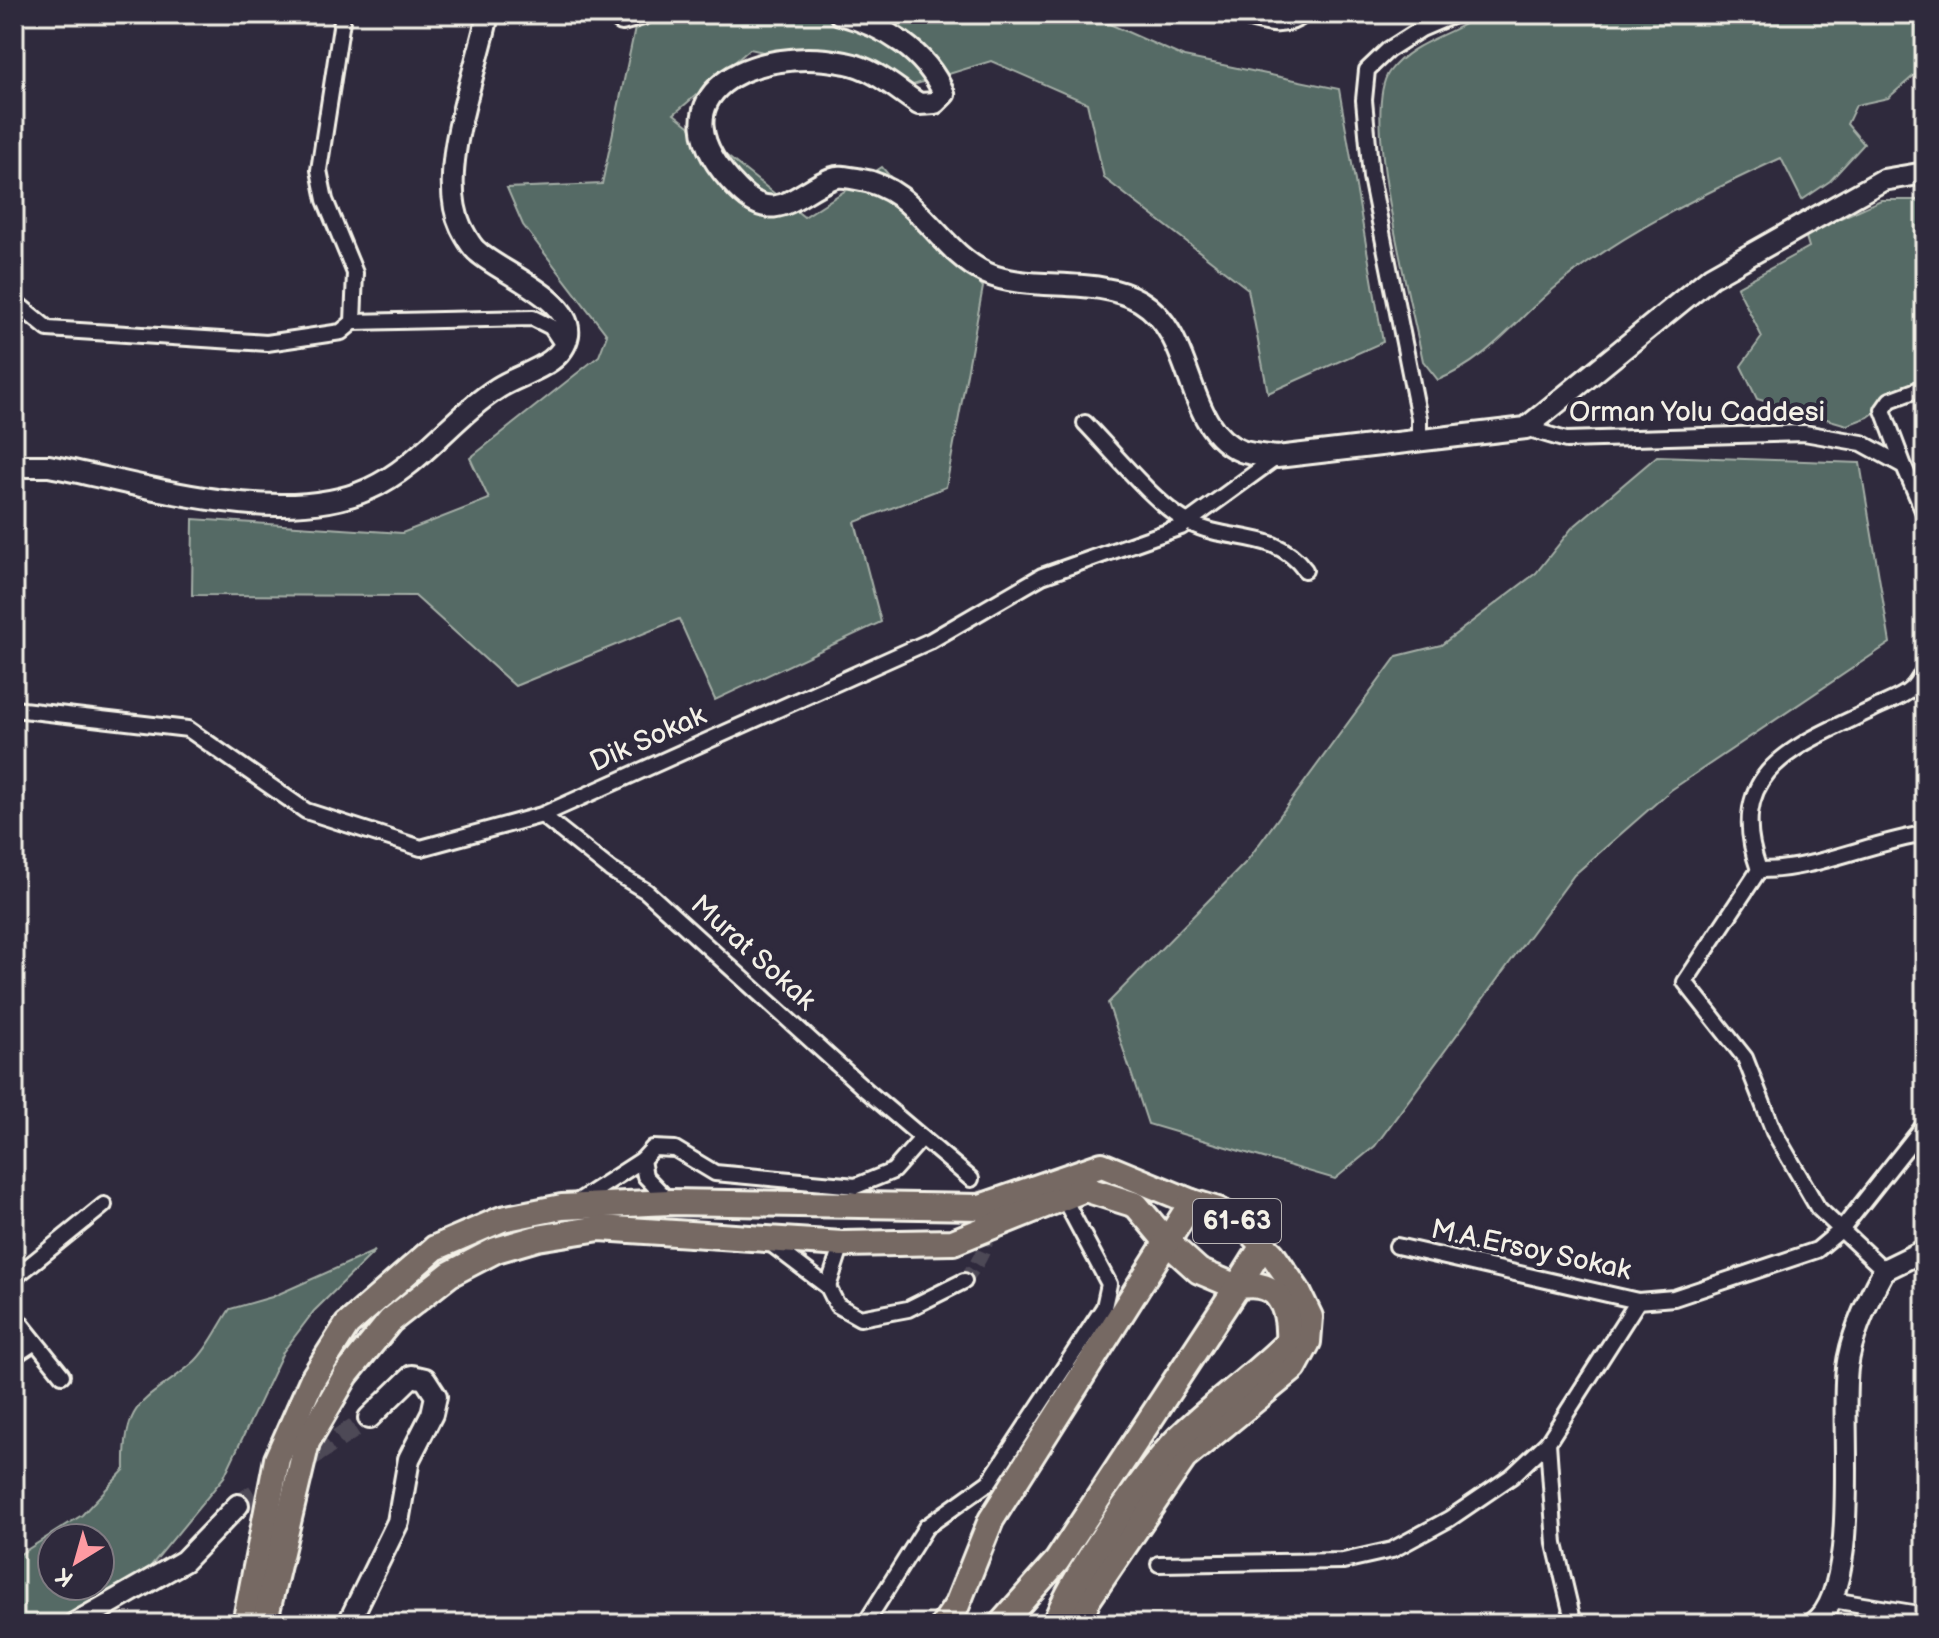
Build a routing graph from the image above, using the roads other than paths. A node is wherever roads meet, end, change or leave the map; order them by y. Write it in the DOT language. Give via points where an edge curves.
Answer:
graph roads {
  1 [pos="343,14"];
  2 [pos="488,14"];
  3 [pos="615,14"];
  4 [pos="643,14"];
  5 [pos="840,14"];
  6 [pos="1233,14"];
  7 [pos="1305,14"];
  8 [pos="1456,14"];
  9 [pos="1925,173"];
  10 [pos="14,301"];
  11 [pos="353,322"];
  12 [pos="563,345"];
  13 [pos="1925,387"];
  14 [pos="1085,423"];
  15 [pos="1526,428"];
  16 [pos="1419,441"];
  17 [pos="1277,457"];
  18 [pos="14,466"];
  19 [pos="1904,466"];
  20 [pos="1925,515"];
  21 [pos="1187,522"];
  22 [pos="1305,570"];
  23 [pos="1925,668"];
  24 [pos="1925,681"];
  25 [pos="1910,690"];
  26 [pos="14,709"];
  27 [pos="542,815"];
  28 [pos="1925,834"];
  29 [pos="1759,870"];
  30 [pos="1925,1124"];
  31 [pos="922,1138"];
  32 [pos="642,1160"];
  33 [pos="971,1179"];
  34 [pos="1064,1199"];
  35 [pos="670,1202"];
  36 [pos="1192,1202"];
  37 [pos="104,1205"];
  38 [pos="568,1207"];
  39 [pos="1842,1229"];
  40 [pos="764,1239"];
  41 [pos="1167,1242"];
  42 [pos="842,1244"];
  43 [pos="1264,1244"];
  44 [pos="1397,1246"];
  45 [pos="1925,1250"];
  46 [pos="1884,1270"];
  47 [pos="14,1278"];
  48 [pos="964,1281"];
  49 [pos="828,1287"];
  50 [pos="1237,1287"];
  51 [pos="1638,1301"];
  52 [pos="14,1315"];
  53 [pos="35,1342"];
  54 [pos="14,1356"];
  55 [pos="62,1375"];
  56 [pos="369,1418"];
  57 [pos="1548,1442"];
  58 [pos="238,1505"];
  59 [pos="1159,1564"];
  60 [pos="950,1614"];
  61 [pos="1925,1615"];
  62 [pos="1824,1616"];
  63 [pos="74,1624"];
  64 [pos="245,1624"];
  65 [pos="264,1624"];
  66 [pos="348,1624"];
  67 [pos="865,1624"];
  68 [pos="1001,1624"];
  69 [pos="1055,1624"];
  70 [pos="1079,1624"];
  71 [pos="1574,1624"];
  1 -- 11 [label="street" via="319,170 325,200 355,273"];
  2 -- 12 [label="street" via="455,158 452,198 477,252 565,316 568,334"];
  3 -- 4 [label="street" via="622,20"];
  5 -- 17 [label="street" via="913,49 934,72 944,94 935,103 919,104 882,77 839,61 780,58 750,67 722,85 705,105 700,134 714,162 740,191 763,206 783,207 836,176 869,180 895,191 986,273 1009,280 1087,286 1139,300 1166,324 1182,351 1209,429 1241,451"];
  6 -- 7 [label="street" via="1277,26"];
  8 -- 16 [label="street" via="1388,50 1367,70 1364,100 1371,177 1419,418"];
  9 -- 15 [label="street" via="1883,180 1711,277"];
  10 -- 11 [label="street" via="48,329 267,343 341,332"];
  11 -- 12 [label="street" via="533,318 551,327"];
  12 -- 18 [label="street" via="540,369 498,388 410,463 370,489 314,506 262,507 49,466"];
  13 -- 19 [label="street" via="1890,400 1883,410"];
  14 -- 21 [label="street"];
  15 -- 16 [label="street"];
  15 -- 19 [label="street, Orman Yolu Caddesi" via="1566,440 1804,433 1862,443"];
  16 -- 17 [label="street"];
  17 -- 21 [label="street, Dik Sokak"];
  19 -- 20 [label="street"];
  21 -- 22 [label="street" via="1271,542 1292,553"];
  21 -- 27 [label="street, Dik Sokak" via="1042,576 930,641"];
  23 -- 25 [label="street"];
  24 -- 25 [label="street"];
  25 -- 29 [label="street" via="1792,749 1766,772 1749,807"];
  26 -- 27 [label="street, Dik Sokak" via="188,729 306,811 421,848"];
  27 -- 31 [label="street, Murat Sokak" via="646,891"];
  28 -- 29 [label="street" via="1783,870"];
  29 -- 39 [label="street" via="1685,982 1745,1058 1781,1143 1818,1208"];
  30 -- 39 [label="street, M.A.Ersoy Sokak"];
  31 -- 32 [label="street" via="893,1171 856,1186 715,1173 675,1149 653,1148"];
  31 -- 33 [label="street, Murat Sokak"];
  32 -- 35 [label="street" via="645,1176"];
  32 -- 38 [label="street"];
  34 -- 41 [label="main road" via="1085,1189 1136,1205"];
  34 -- 42 [label="main road" via="953,1242"];
  34 -- 67 [label="street" via="1109,1284 1104,1307 989,1482 926,1527"];
  35 -- 36 [label="main road" via="980,1207 1102,1165"];
  35 -- 38 [label="main road"];
  36 -- 41 [label="main road, 61-63"];
  36 -- 43 [label="main road, 61-63" via="1241,1223"];
  37 -- 47 [label="street"];
  38 -- 64 [label="main road" via="502,1219 435,1248 347,1325 312,1380 277,1459"];
  39 -- 46 [label="street"];
  39 -- 51 [label="street, M.A.Ersoy Sokak" via="1817,1250 1674,1298"];
  40 -- 42 [label="main road"];
  40 -- 49 [label="street"];
  40 -- 65 [label="main road" via="600,1228 496,1250 450,1274 390,1321 346,1375 307,1442"];
  41 -- 50 [label="main road, 61-63" via="1199,1271"];
  41 -- 60 [label="main road, 61-63" via="991,1520"];
  42 -- 49 [label="street"];
  43 -- 50 [label="main road, 61-63"];
  43 -- 70 [label="main road, 61-63" via="1310,1317 1308,1342 1294,1368 1184,1458 1087,1601"];
  44 -- 51 [label="street, M.A.Ersoy Sokak"];
  45 -- 46 [label="street"];
  46 -- 62 [label="street" via="1847,1366 1841,1564"];
  48 -- 49 [label="street" via="908,1309 860,1318 837,1305"];
  50 -- 68 [label="main road, 61-63" via="1057,1561"];
  50 -- 69 [label="main road, 61-63" via="1254,1283 1274,1291 1289,1316 1288,1342 1156,1463 1070,1592"];
  51 -- 57 [label="street"];
  52 -- 53 [label="street"];
  53 -- 54 [label="street"];
  53 -- 55 [label="street"];
  56 -- 66 [label="street" via="412,1376 425,1379 436,1396 409,1459 398,1522"];
  57 -- 59 [label="street" via="1512,1476 1392,1550 1343,1561"];
  57 -- 71 [label="street" via="1555,1544"];
  58 -- 63 [label="street" via="184,1561"];
  61 -- 62 [label="street"];
}
